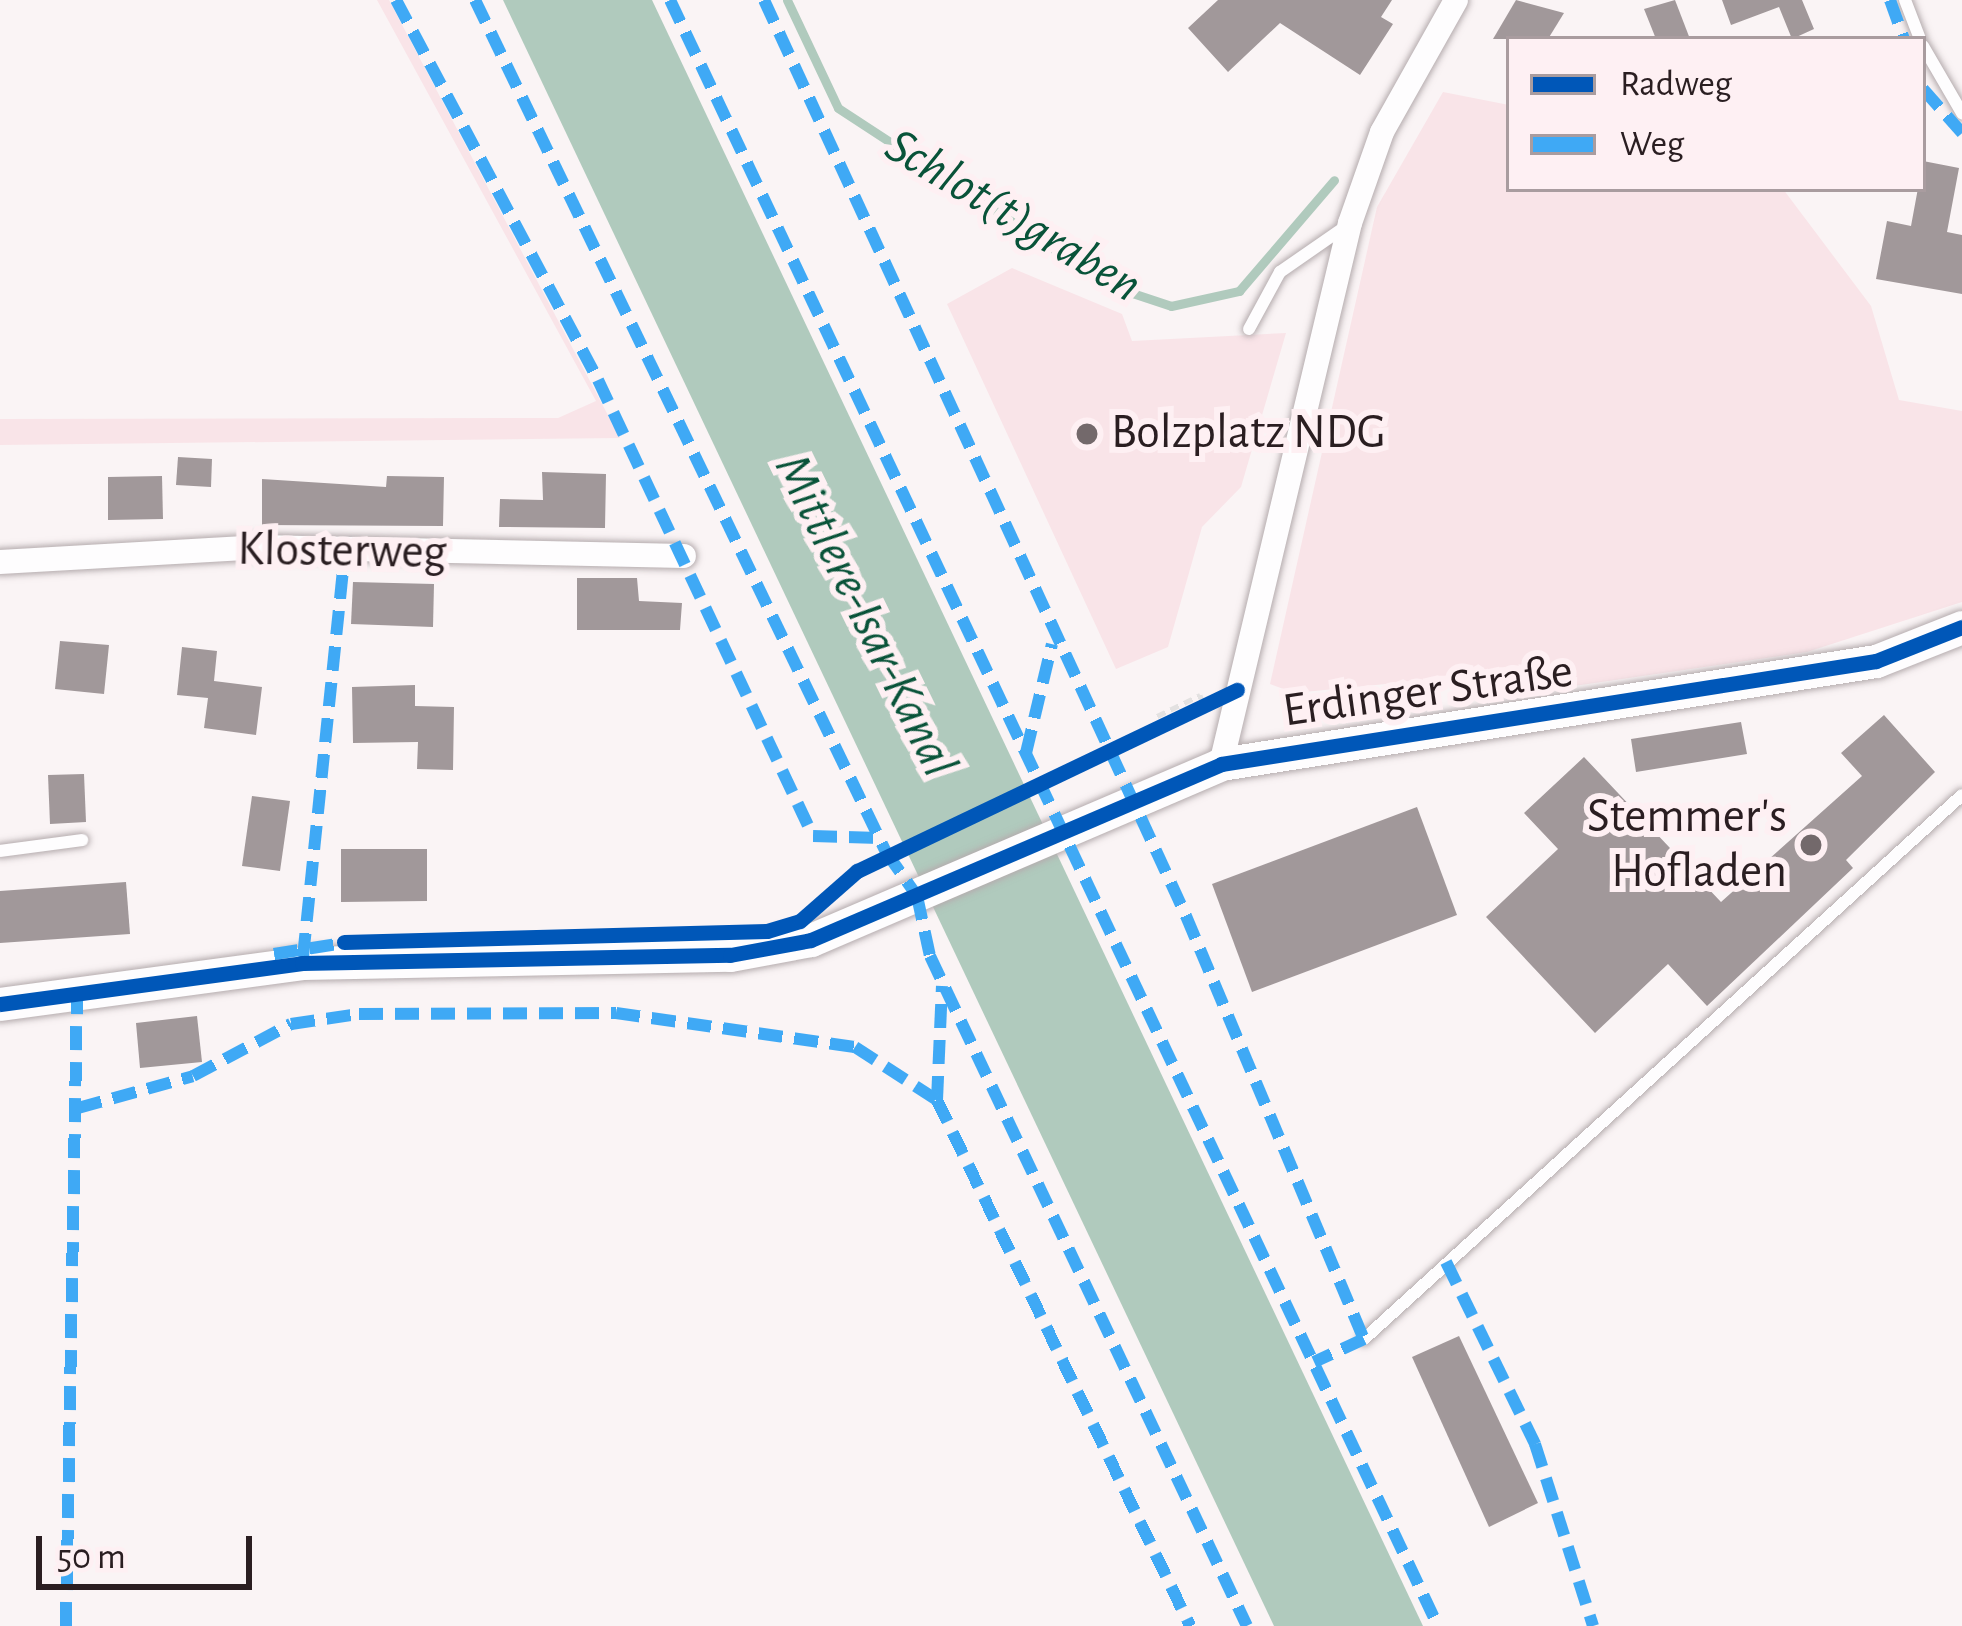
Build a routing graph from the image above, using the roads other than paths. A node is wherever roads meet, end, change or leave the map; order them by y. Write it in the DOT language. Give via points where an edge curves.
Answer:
graph roads {
  1 [pos="1456,0"];
  2 [pos="1905,0"];
  3 [pos="1919,36"];
  4 [pos="1926,51"];
  5 [pos="1962,113"];
  6 [pos="1350,223"];
  7 [pos="1250,329"];
  8 [pos="684,556"];
  9 [pos="0,562"];
  10 [pos="1962,627"];
  11 [pos="1221,764"];
  12 [pos="1962,795"];
  13 [pos="82,841"];
  14 [pos="0,851"];
  15 [pos="0,1004"];
  16 [pos="1364,1339"];
  1 -- 6 [label="street" via="1382,132"];
  2 -- 3 [label="lane"];
  4 -- 5 [label="lane"];
  6 -- 7 [label="lane" via="1280,272"];
  6 -- 11 [label="street"];
  8 -- 9 [label="street, Klosterweg" via="258,547"];
  10 -- 11 [label="street, Erdinger Straße" via="1876,661"];
  11 -- 15 [label="street, Erdinger Straße" via="811,940 730,955 302,963"];
  12 -- 16 [label="lane"];
  13 -- 14 [label="lane"];
}
